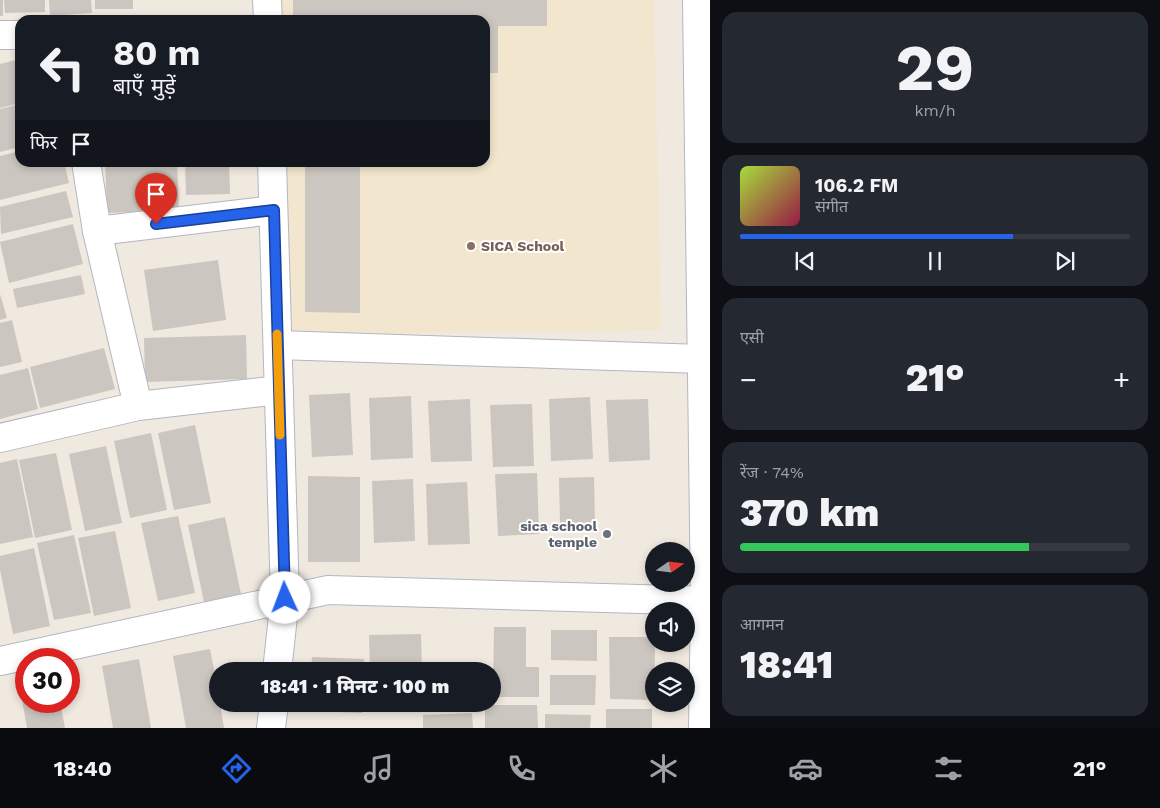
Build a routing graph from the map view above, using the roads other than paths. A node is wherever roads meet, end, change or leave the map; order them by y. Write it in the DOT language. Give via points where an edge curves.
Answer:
graph roads {
  1 [pos="267,0"];
  2 [pos="697,0"];
  3 [pos="268,15"];
  4 [pos="0,35"];
  5 [pos="15,35"];
  6 [pos="87,167"];
  7 [pos="272,167"];
  8 [pos="274,210"];
  9 [pos="97,231"];
  10 [pos="278,345"];
  11 [pos="702,359"];
  12 [pos="279,390"];
  13 [pos="138,406"];
  14 [pos="0,438"];
  15 [pos="285,598"];
  16 [pos="707,601"];
  17 [pos="0,661"];
  18 [pos="278,662"];
  19 [pos="273,712"];
  20 [pos="271,728"];
  21 [pos="703,728"];
  1 -- 3 [label="street"];
  2 -- 11 [label="street"];
  4 -- 5 [label="street"];
  6 -- 9 [label="street"];
  7 -- 8 [label="street"];
  8 -- 9 [label="street"];
  8 -- 10 [label="street"];
  9 -- 13 [label="street"];
  10 -- 11 [label="street"];
  10 -- 12 [label="street"];
  11 -- 16 [label="street"];
  12 -- 13 [label="street"];
  12 -- 15 [label="street"];
  13 -- 14 [label="street"];
  15 -- 16 [label="street" via="328,590"];
  15 -- 17 [label="street"];
  15 -- 18 [label="street"];
  16 -- 21 [label="street"];
  19 -- 20 [label="street"];
}
